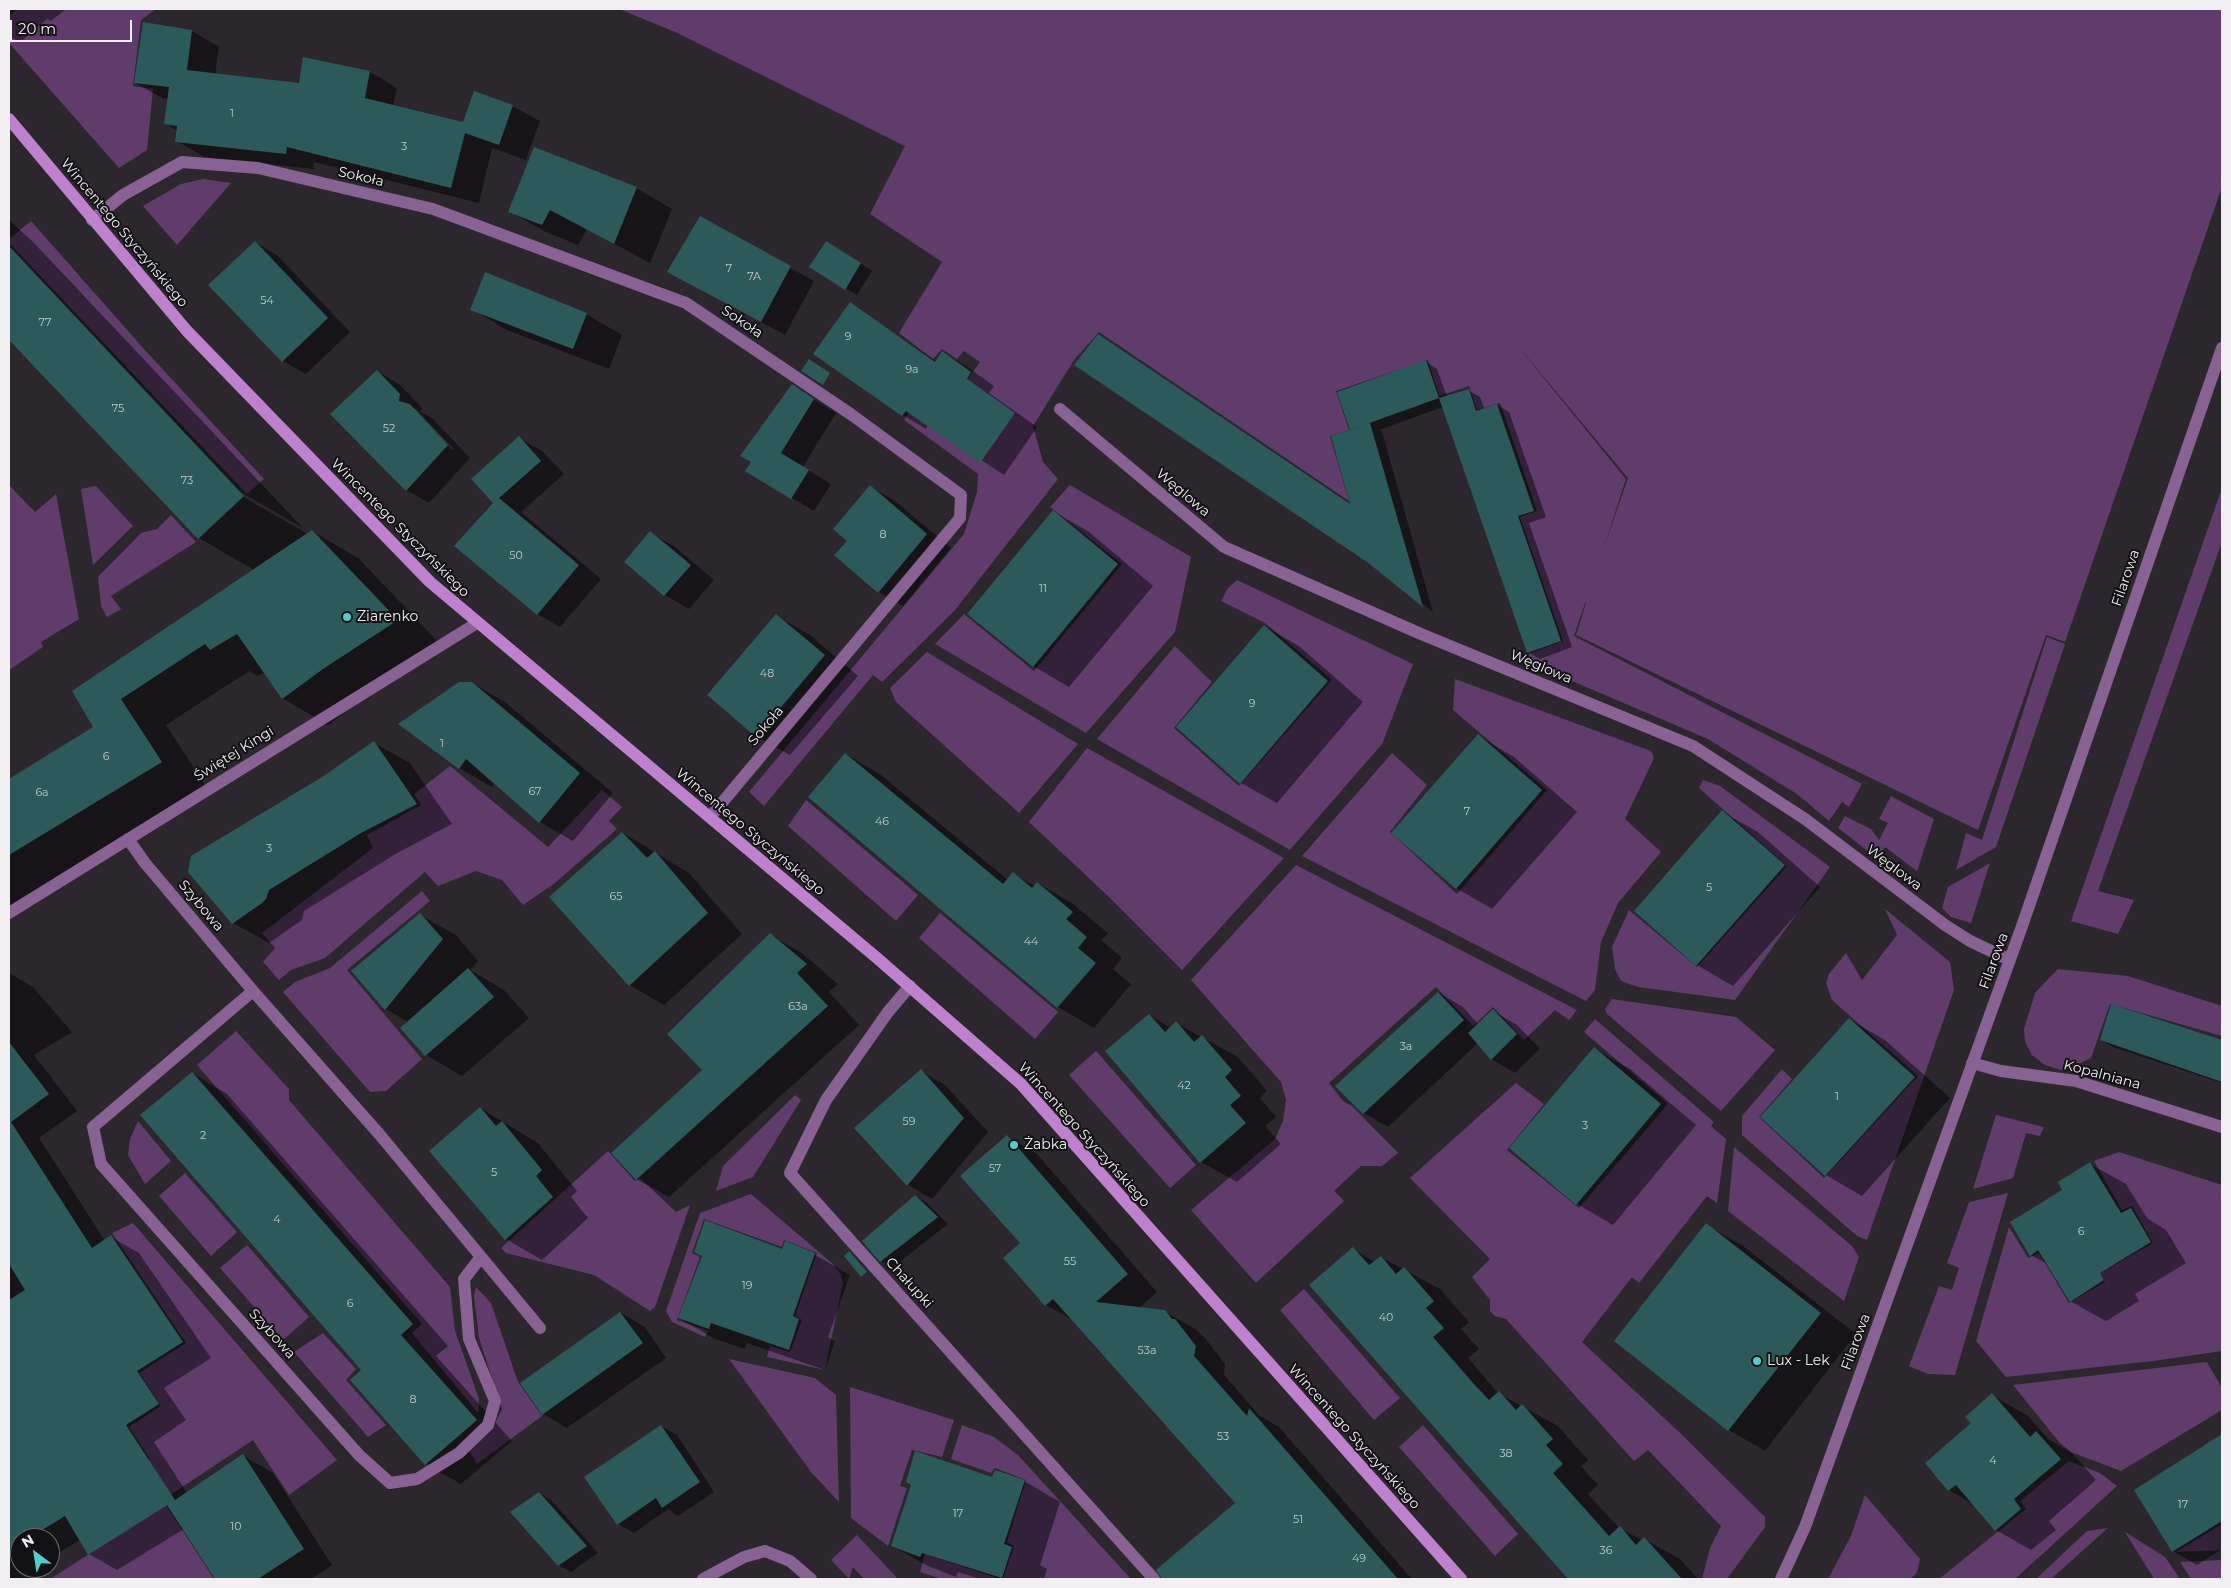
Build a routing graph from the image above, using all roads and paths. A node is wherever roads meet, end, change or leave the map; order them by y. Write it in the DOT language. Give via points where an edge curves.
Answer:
graph roads {
  1 [pos="9,119"];
  2 [pos="92,220"];
  3 [pos="2222,348"];
  4 [pos="1060,409"];
  5 [pos="477,622"];
  6 [pos="710,817"];
  7 [pos="128,839"];
  8 [pos="9,913"];
  9 [pos="2010,960"];
  10 [pos="910,986"];
  11 [pos="253,991"];
  12 [pos="1972,1063"];
  13 [pos="2222,1127"];
  14 [pos="481,1257"];
  15 [pos="540,1328"];
  16 [pos="703,1579"];
  17 [pos="812,1579"];
  18 [pos="1154,1579"];
  19 [pos="1461,1579"];
  20 [pos="1781,1579"];
  1 -- 2 [label="street, Wincentego Styczyńskiego"];
  2 -- 5 [label="street, Wincentego Styczyńskiego" via="187,331 410,562"];
  2 -- 6 [label="street, Sokoła" via="123,195 182,162 258,168 433,209 686,302 852,415 961,495 960,518"];
  3 -- 9 [label="street, Filarowa"];
  4 -- 9 [label="street, Węglowa" via="1224,547 1432,638 1693,746 1805,819 1945,925"];
  5 -- 6 [label="street, Wincentego Styczyńskiego"];
  5 -- 7 [label="street, Świętej Kingi"];
  6 -- 10 [label="street, Wincentego Styczyńskiego"];
  7 -- 8 [label="street, Świętej Kingi"];
  7 -- 11 [label="street, Szybowa"];
  9 -- 12 [label="street, Filarowa"];
  10 -- 18 [label="street, Chałupki" via="826,1100 790,1173"];
  10 -- 19 [label="street, Wincentego Styczyńskiego" via="1021,1084"];
  11 -- 14 [label="street, Szybowa" via="380,1135"];
  11 -- 14 [label="street, Szybowa" via="93,1127 101,1164 359,1455 390,1484 417,1479 434,1469 458,1454 488,1425 495,1401 469,1339 464,1279"];
  12 -- 13 [label="street, Kopalniana" via="2076,1081"];
  12 -- 20 [label="street, Filarowa" via="1805,1527"];
  14 -- 15 [label="street, Szybowa"];
  16 -- 17 [label="street" via="744,1556 765,1551 790,1561"];
}
